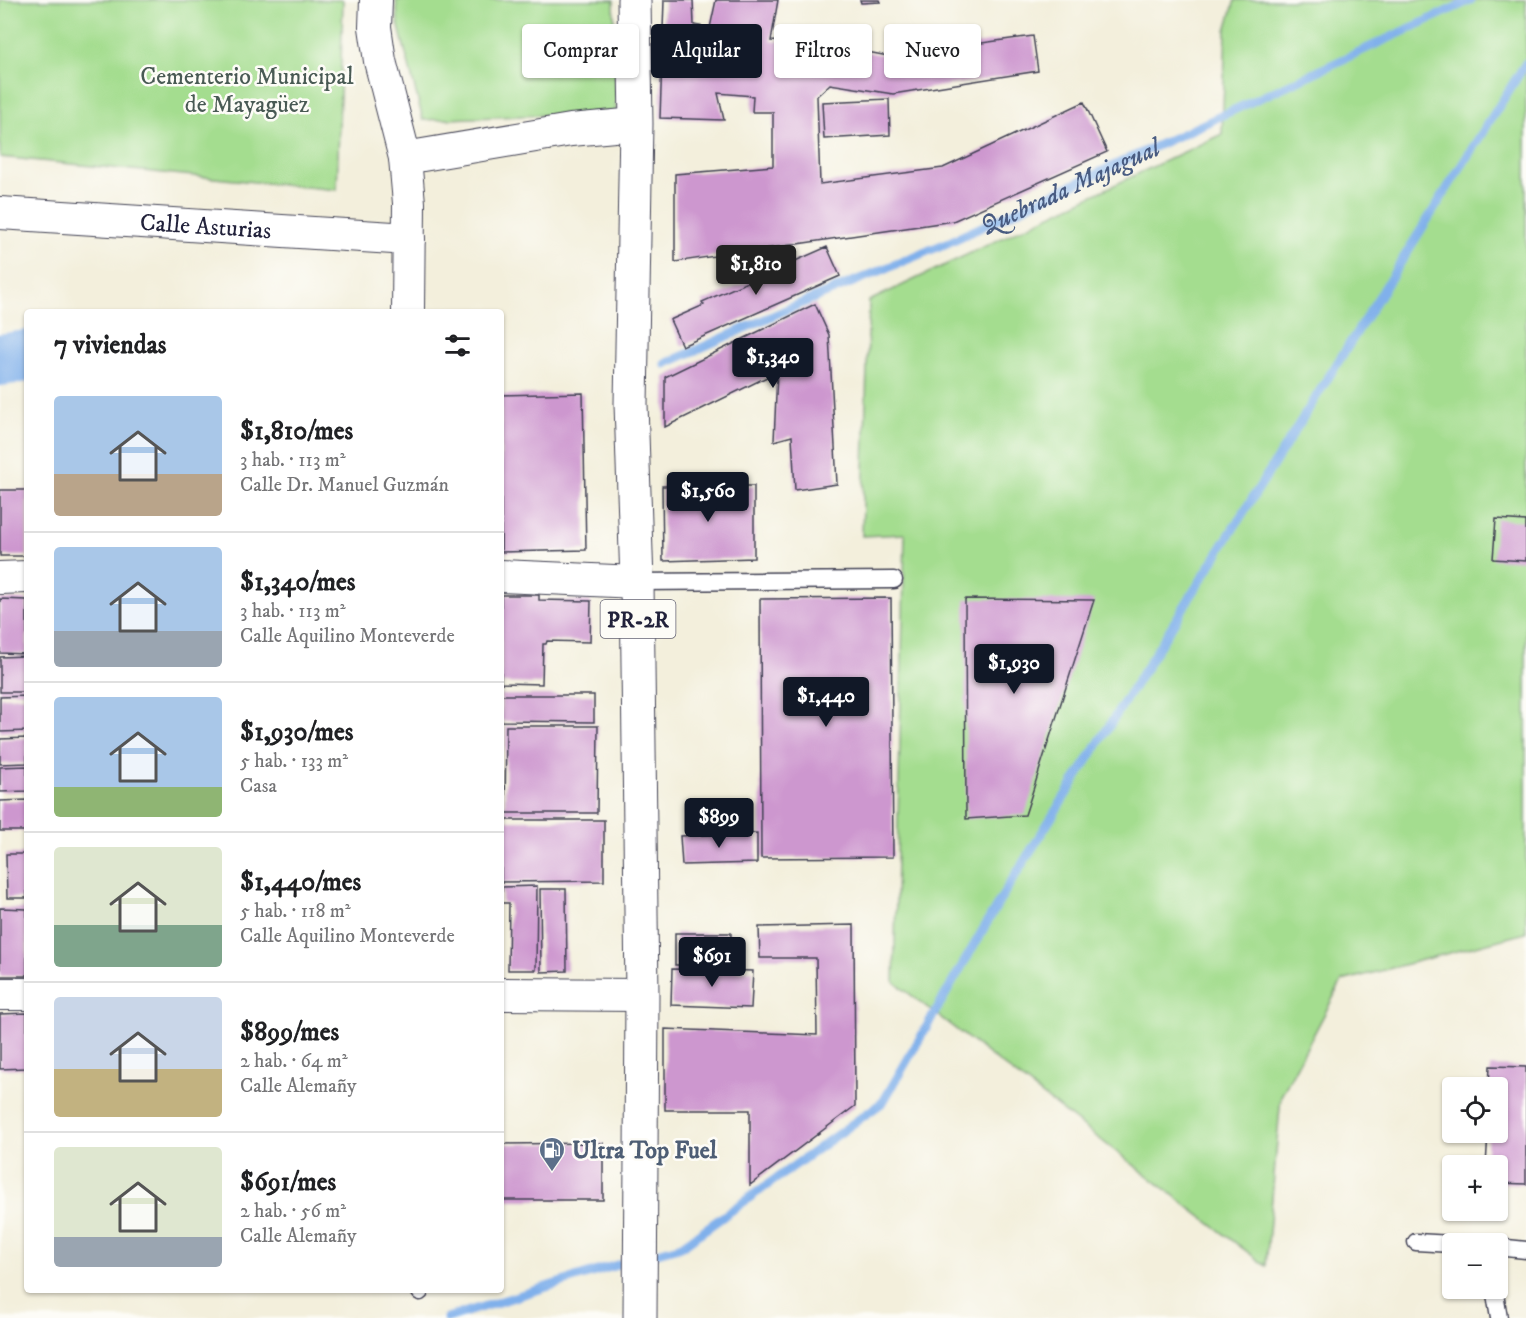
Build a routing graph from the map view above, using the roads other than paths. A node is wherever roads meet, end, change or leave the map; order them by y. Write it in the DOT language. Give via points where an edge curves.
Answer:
graph roads {
  1 [pos="376,0"];
  2 [pos="634,0"];
  3 [pos="636,124"];
  4 [pos="405,158"];
  5 [pos="0,213"];
  6 [pos="409,239"];
  7 [pos="408,309"];
  8 [pos="504,576"];
  9 [pos="24,577"];
  10 [pos="0,578"];
  11 [pos="894,580"];
  12 [pos="637,582"];
  13 [pos="0,994"];
  14 [pos="24,994"];
  15 [pos="504,994"];
  16 [pos="642,995"];
  17 [pos="1416,1242"];
  18 [pos="1442,1243"];
  19 [pos="1508,1248"];
  20 [pos="1526,1250"];
  21 [pos="1496,1299"];
  22 [pos="641,1302"];
  23 [pos="1499,1318"];
  1 -- 4 [label="street" via="380,61"];
  2 -- 3 [label="main road, PR-2R"];
  3 -- 4 [label="street" via="571,130"];
  3 -- 12 [label="main road, PR-2R" via="631,404"];
  4 -- 6 [label="street"];
  5 -- 6 [label="street, Calle Asturias"];
  6 -- 7 [label="street"];
  8 -- 12 [label="street"];
  9 -- 10 [label="street"];
  11 -- 12 [label="lane"];
  12 -- 16 [label="main road, PR-2R"];
  13 -- 14 [label="street"];
  15 -- 16 [label="street"];
  16 -- 22 [label="main road, PR-2R"];
  17 -- 18 [label="lane"];
  19 -- 20 [label="lane"];
  21 -- 23 [label="lane"];
}
